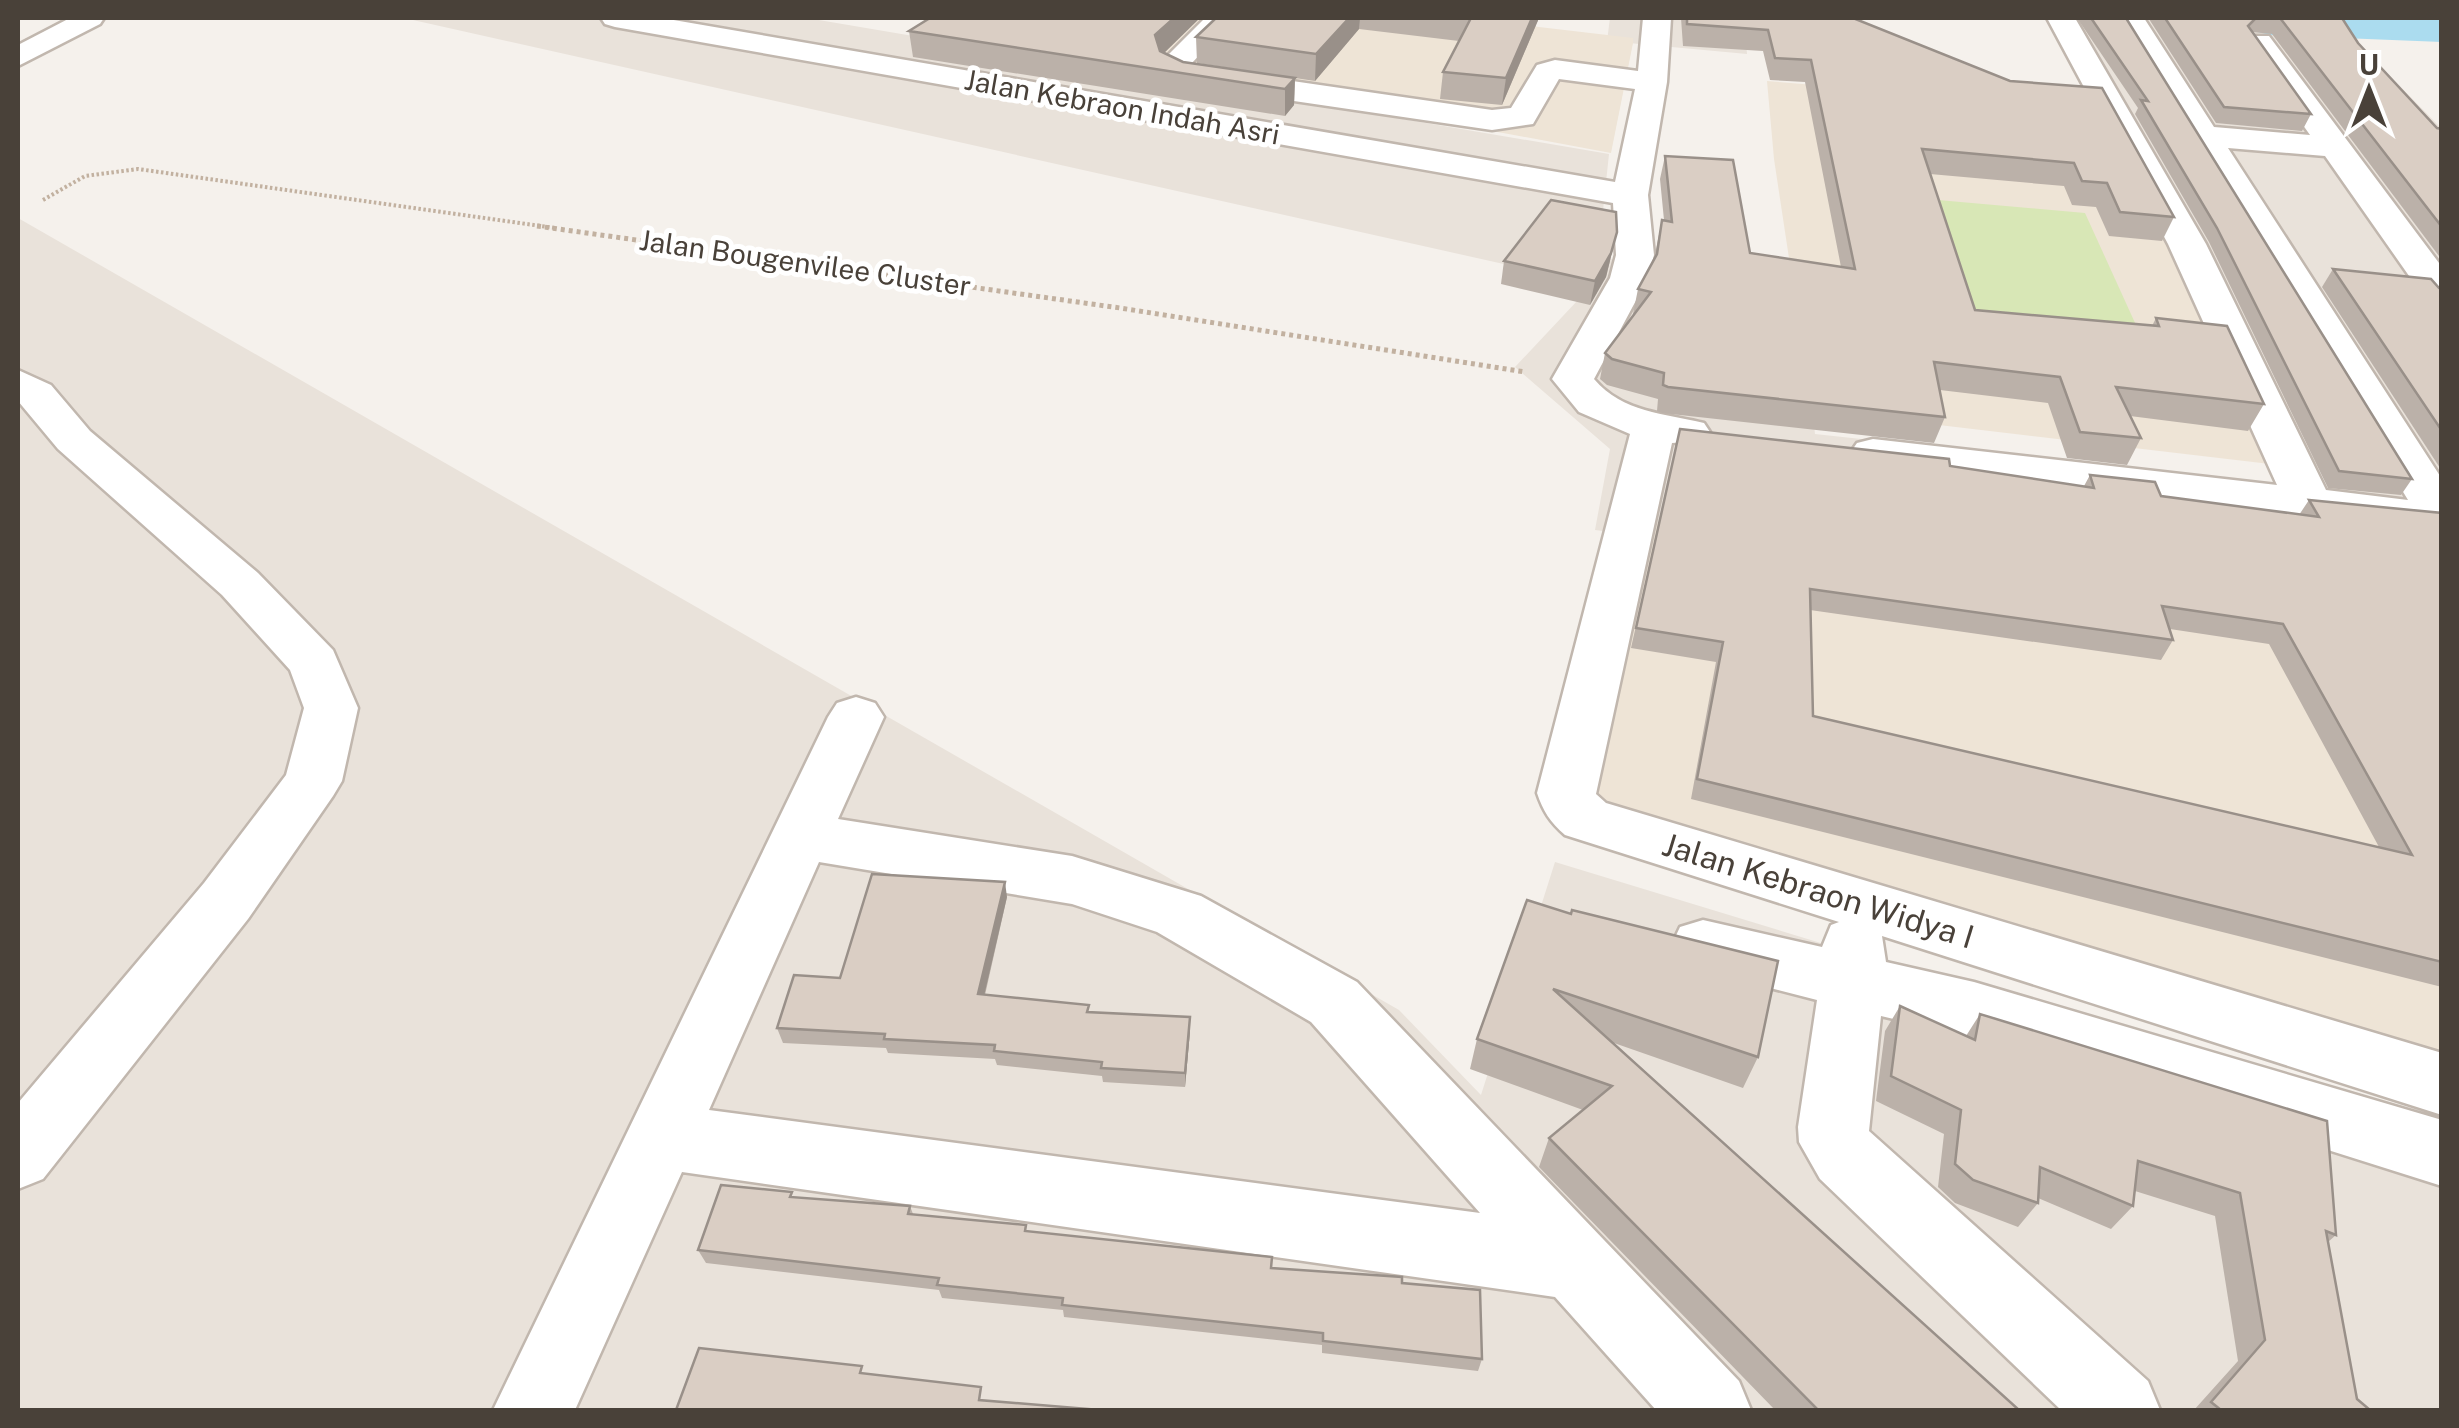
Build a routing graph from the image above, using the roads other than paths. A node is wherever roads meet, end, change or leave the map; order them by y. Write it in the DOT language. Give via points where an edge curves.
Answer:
graph roads {
  1 [pos="90,18"];
  2 [pos="615,18"];
  3 [pos="1221,18"];
  4 [pos="1658,18"];
  5 [pos="2061,18"];
  6 [pos="2132,20"];
  7 [pos="2260,42"];
  8 [pos="18,57"];
  9 [pos="1652,82"];
  10 [pos="2205,136"];
  11 [pos="2335,147"];
  12 [pos="1630,195"];
  13 [pos="2442,296"];
  14 [pos="18,383"];
  15 [pos="1653,429"];
  16 [pos="18,432"];
  17 [pos="1731,437"];
  18 [pos="74,440"];
  19 [pos="1837,449"];
  20 [pos="2308,502"];
  21 [pos="2442,517"];
  22 [pos="856,717"];
  23 [pos="800,836"];
  24 [pos="1855,903"];
  25 [pos="1644,933"];
  26 [pos="1853,979"];
  27 [pos="2442,1084"];
  28 [pos="660,1136"];
  29 [pos="2442,1152"];
  30 [pos="18,1156"];
  31 [pos="1571,1262"];
  32 [pos="534,1410"];
  33 [pos="1710,1410"];
  34 [pos="2119,1410"];
  1 -- 8 [label="street"];
  2 -- 12 [label="street, Jalan Kebraon Indah Asri"];
  3 -- 9 [label="street" via="1184,51 1175,70 1492,120 1522,118 1548,71 1556,69"];
  4 -- 9 [label="street"];
  5 -- 20 [label="street" via="2187,244"];
  6 -- 10 [label="street"];
  7 -- 11 [label="street"];
  9 -- 12 [label="street"];
  10 -- 11 [label="street"];
  10 -- 21 [label="street"];
  11 -- 13 [label="street"];
  12 -- 15 [label="street" via="1635,255 1629,278 1572,379 1606,410"];
  14 -- 18 [label="street" via="36,394"];
  15 -- 17 [label="street"];
  15 -- 24 [label="street, Jalan Kebraon Widya I" via="1566,793 1571,808 1586,819"];
  16 -- 18 [label="street"];
  18 -- 30 [label="street" via="240,584 314,663 332,708 313,781 226,901"];
  19 -- 20 [label="street"];
  20 -- 21 [label="street"];
  22 -- 23 [label="street"];
  23 -- 28 [label="street"];
  23 -- 31 [label="street" via="1072,880 1180,914 1334,1002"];
  24 -- 26 [label="street"];
  24 -- 27 [label="street, Jalan Kebraon Widya I"];
  25 -- 26 [label="street"];
  26 -- 29 [label="street"];
  26 -- 34 [label="street" via="1835,1142"];
  28 -- 31 [label="street"];
  28 -- 32 [label="street"];
  31 -- 33 [label="street"];
}
